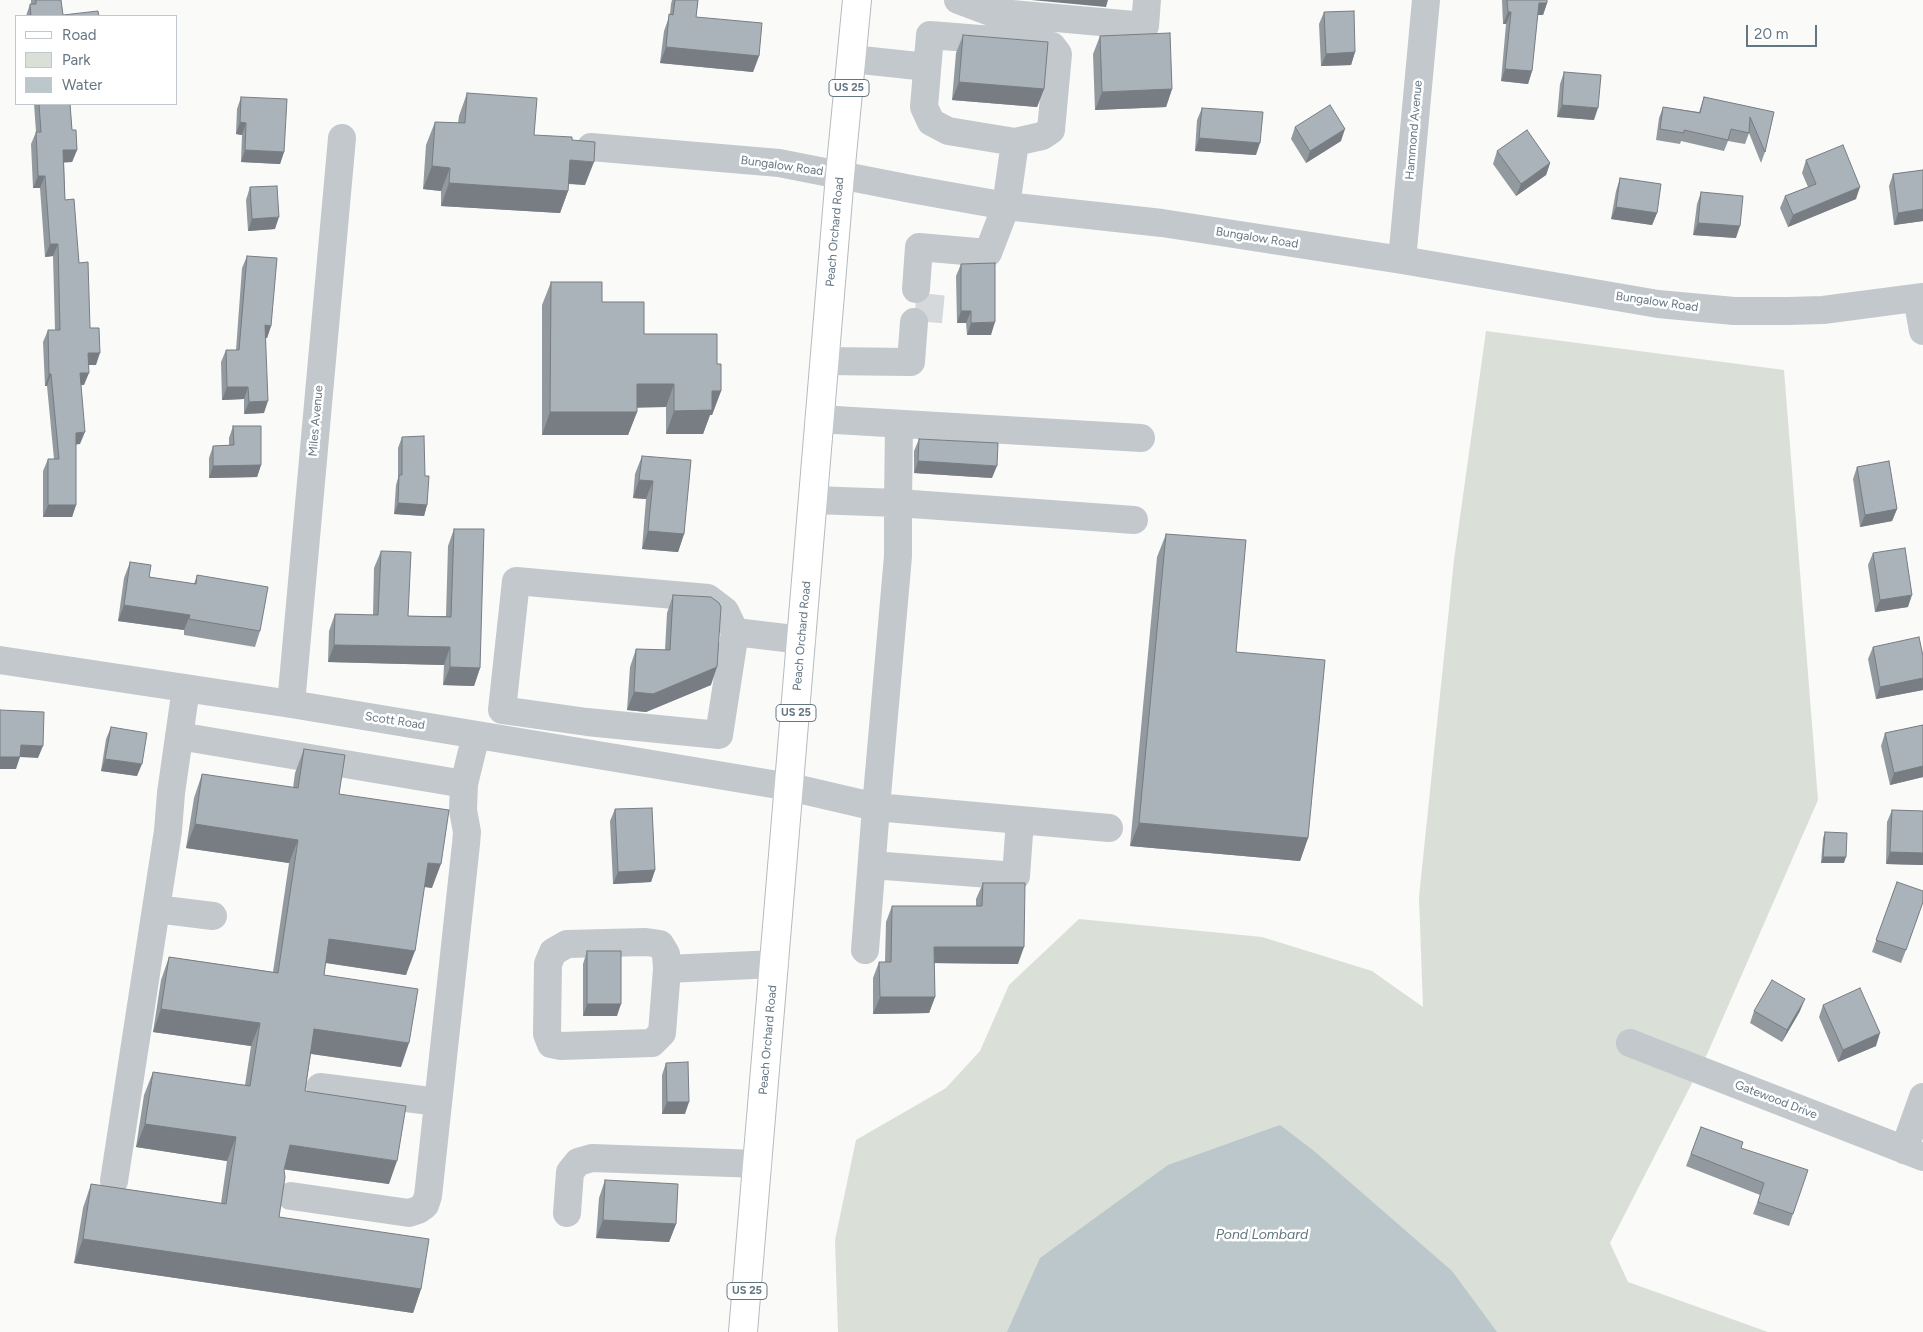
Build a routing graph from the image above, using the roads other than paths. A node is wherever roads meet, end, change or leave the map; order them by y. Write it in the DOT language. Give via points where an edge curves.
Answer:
graph roads {
  1 [pos="857,0"];
  2 [pos="958,0"];
  3 [pos="1147,0"];
  4 [pos="1426,0"];
  5 [pos="852,58"];
  6 [pos="927,67"];
  7 [pos="342,138"];
  8 [pos="1015,142"];
  9 [pos="590,147"];
  10 [pos="840,175"];
  11 [pos="1006,206"];
  12 [pos="1402,260"];
  13 [pos="923,290"];
  14 [pos="1920,297"];
  15 [pos="921,322"];
  16 [pos="1923,331"];
  17 [pos="824,361"];
  18 [pos="819,419"];
  19 [pos="899,425"];
  20 [pos="1141,438"];
  21 [pos="813,500"];
  22 [pos="898,503"];
  23 [pos="1134,520"];
  24 [pos="735,632"];
  25 [pos="802,640"];
  26 [pos="0,660"];
  27 [pos="186,688"];
  28 [pos="290,704"];
  29 [pos="587,722"];
  30 [pos="476,735"];
  31 [pos="179,736"];
  32 [pos="584,753"];
  33 [pos="464,784"];
  34 [pos="790,786"];
  35 [pos="876,807"];
  36 [pos="1020,820"];
  37 [pos="1109,828"];
  38 [pos="872,865"];
  39 [pos="156,909"];
  40 [pos="213,916"];
  41 [pos="865,950"];
  42 [pos="775,964"];
  43 [pos="667,969"];
  44 [pos="1630,1042"];
  45 [pos="320,1087"];
  46 [pos="1923,1097"];
  47 [pos="438,1102"];
  48 [pos="1913,1154"];
  49 [pos="758,1164"];
  50 [pos="114,1181"];
  51 [pos="291,1196"];
  52 [pos="567,1213"];
  53 [pos="743,1332"];
  1 -- 5 [label="main road, Peach Orchard Road / US 25"];
  2 -- 3 [label="street" via="990,12 1145,26"];
  4 -- 12 [label="street, Hammond Avenue"];
  5 -- 6 [label="street"];
  5 -- 10 [label="main road, Peach Orchard Road / US 25"];
  6 -- 8 [label="street" via="924,107 931,122 948,131"];
  6 -- 8 [label="street" via="930,35 1052,46 1058,54 1051,130 1042,136"];
  7 -- 28 [label="street, Miles Avenue"];
  8 -- 11 [label="street"];
  9 -- 10 [label="street, Bungalow Road" via="778,163"];
  10 -- 11 [label="street, Bungalow Road"];
  10 -- 17 [label="main road, Peach Orchard Road / US 25"];
  11 -- 12 [label="street, Bungalow Road" via="1162,224"];
  11 -- 13 [label="street" via="988,253 919,247"];
  12 -- 14 [label="street, Bungalow Road" via="1658,304 1734,311 1823,310"];
  14 -- 16 [label="street"];
  15 -- 17 [label="street" via="925,364"];
  17 -- 18 [label="main road, Peach Orchard Road / US 25"];
  18 -- 19 [label="street"];
  18 -- 21 [label="main road, Peach Orchard Road / US 25"];
  19 -- 20 [label="street"];
  19 -- 22 [label="street"];
  21 -- 22 [label="street"];
  21 -- 25 [label="main road, Peach Orchard Road / US 25"];
  22 -- 23 [label="street"];
  22 -- 35 [label="street" via="898,556"];
  24 -- 25 [label="street"];
  24 -- 29 [label="street" via="719,735"];
  24 -- 29 [label="street" via="725,611 708,598 516,581 502,710"];
  25 -- 34 [label="main road, Peach Orchard Road / US 25"];
  26 -- 27 [label="street, Scott Road"];
  27 -- 28 [label="street, Scott Road"];
  27 -- 31 [label="street"];
  28 -- 30 [label="street, Scott Road"];
  29 -- 32 [label="street"];
  30 -- 32 [label="street, Scott Road"];
  30 -- 33 [label="street"];
  31 -- 33 [label="street"];
  31 -- 39 [label="street"];
  32 -- 34 [label="street, Scott Road"];
  33 -- 47 [label="street" via="463,810 467,832"];
  34 -- 35 [label="street, Scott Road"];
  34 -- 42 [label="main road, Peach Orchard Road / US 25"];
  35 -- 36 [label="street, Scott Road"];
  35 -- 38 [label="street"];
  36 -- 37 [label="street, Scott Road"];
  36 -- 38 [label="street" via="1016,876"];
  38 -- 41 [label="street"];
  39 -- 40 [label="street"];
  39 -- 50 [label="street"];
  42 -- 43 [label="street"];
  42 -- 49 [label="main road, Peach Orchard Road / US 25"];
  43 -- 43 [label="street" via="666,954 660,944 568,944 553,952 548,964 547,1034 551,1044 652,1043 662,1033"];
  44 -- 48 [label="street, Gatewood Drive"];
  45 -- 47 [label="street"];
  46 -- 48 [label="street"];
  47 -- 51 [label="street" via="425,1206 408,1213"];
  49 -- 52 [label="street" via="592,1158 578,1162 570,1172"];
  49 -- 53 [label="main road, Peach Orchard Road / US 25"];
}
